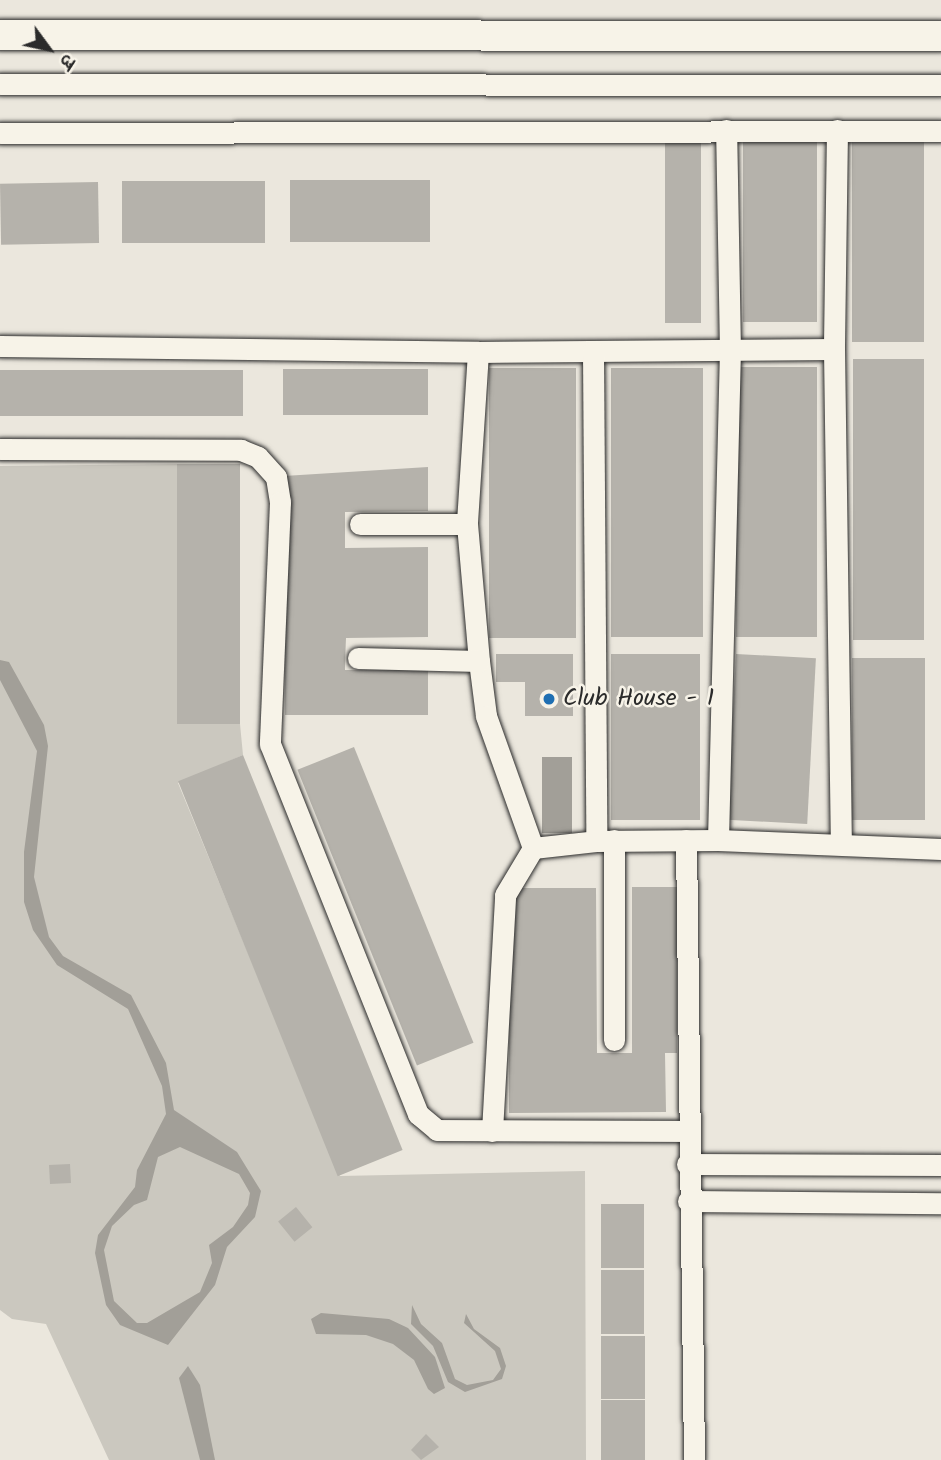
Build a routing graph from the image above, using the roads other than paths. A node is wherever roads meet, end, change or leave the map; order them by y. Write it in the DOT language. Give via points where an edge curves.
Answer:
graph roads {
  1 [pos="0,35"];
  2 [pos="941,36"];
  3 [pos="0,84"];
  4 [pos="941,85"];
  5 [pos="726,130"];
  6 [pos="838,130"];
  7 [pos="941,131"];
  8 [pos="0,133"];
  9 [pos="0,346"];
  10 [pos="834,349"];
  11 [pos="593,351"];
  12 [pos="478,352"];
  13 [pos="730,352"];
  14 [pos="0,449"];
  15 [pos="360,524"];
  16 [pos="467,524"];
  17 [pos="358,658"];
  18 [pos="479,661"];
  19 [pos="686,840"];
  20 [pos="718,840"];
  21 [pos="605,841"];
  22 [pos="841,843"];
  23 [pos="533,848"];
  24 [pos="941,849"];
  25 [pos="614,1040"];
  26 [pos="492,1131"];
  27 [pos="686,1131"];
  28 [pos="687,1164"];
  29 [pos="790,1164"];
  30 [pos="941,1165"];
  31 [pos="688,1200"];
  32 [pos="789,1202"];
  33 [pos="941,1203"];
  34 [pos="694,1460"];
  1 -- 2 [label="street"];
  3 -- 4 [label="street"];
  5 -- 6 [label="street"];
  5 -- 8 [label="street"];
  5 -- 13 [label="street"];
  6 -- 7 [label="street"];
  6 -- 10 [label="street"];
  9 -- 12 [label="street"];
  10 -- 13 [label="street"];
  10 -- 22 [label="street"];
  11 -- 12 [label="street"];
  11 -- 13 [label="street"];
  11 -- 21 [label="street"];
  12 -- 16 [label="street"];
  13 -- 20 [label="street"];
  14 -- 26 [label="street" via="241,450 258,457 276,477 280,502 270,744 418,1114 437,1130"];
  15 -- 16 [label="street"];
  16 -- 18 [label="street"];
  17 -- 18 [label="street"];
  18 -- 23 [label="street" via="486,716"];
  19 -- 20 [label="street"];
  19 -- 21 [label="street"];
  19 -- 27 [label="street"];
  20 -- 22 [label="street"];
  21 -- 23 [label="street"];
  21 -- 25 [label="street"];
  22 -- 24 [label="street"];
  23 -- 26 [label="street" via="505,895"];
  26 -- 27 [label="street"];
  27 -- 28 [label="street"];
  28 -- 29 [label="street"];
  28 -- 31 [label="street"];
  29 -- 30 [label="street"];
  29 -- 32 [label="street"];
  31 -- 32 [label="street"];
  31 -- 34 [label="street"];
  32 -- 33 [label="street"];
}
